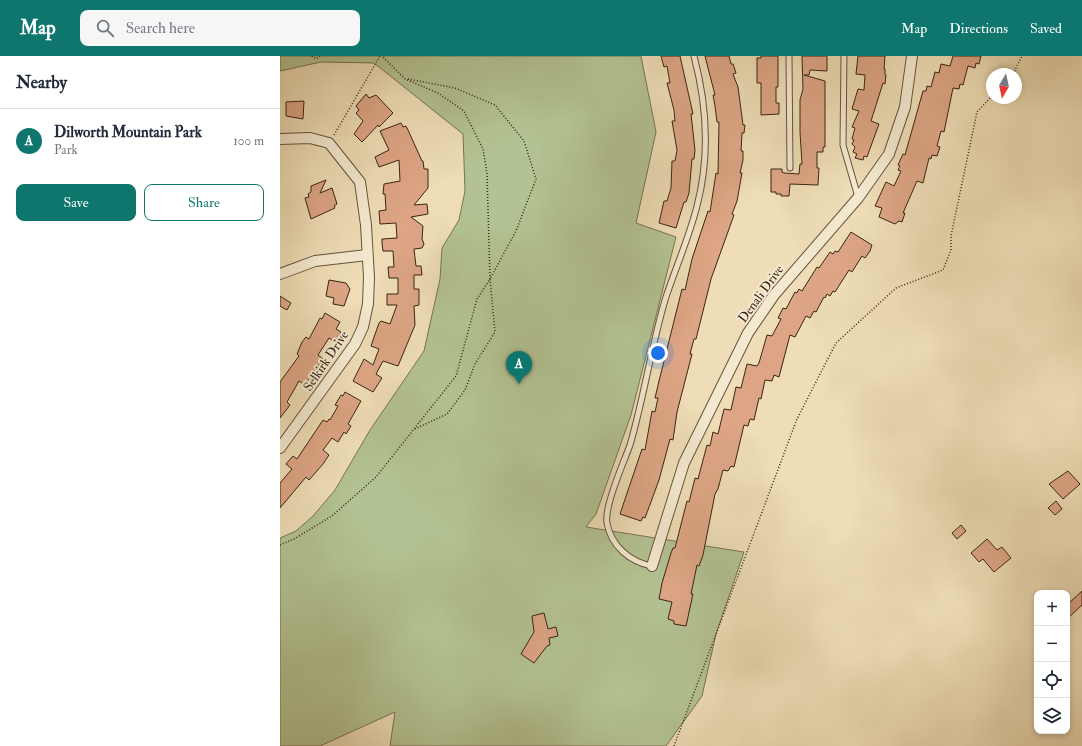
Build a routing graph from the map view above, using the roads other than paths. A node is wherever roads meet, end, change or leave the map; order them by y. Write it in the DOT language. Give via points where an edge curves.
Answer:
graph roads {
  1 [pos="694,56"];
  2 [pos="789,56"];
  3 [pos="844,56"];
  4 [pos="912,56"];
  5 [pos="280,139"];
  6 [pos="790,168"];
  7 [pos="858,198"];
  8 [pos="367,255"];
  9 [pos="280,274"];
  10 [pos="280,448"];
  11 [pos="652,566"];
  1 -- 11 [label="lane" via="701,82 706,126 704,168 697,206 665,301 630,444 612,494 607,521 613,540 623,553 640,563"];
  2 -- 6 [label="lane"];
  3 -- 7 [label="lane" via="843,145"];
  4 -- 7 [label="street, Denali Drive" via="905,108 889,154"];
  5 -- 8 [label="street, Selkirk Drive" via="310,138 329,143 360,182"];
  7 -- 11 [label="street, Denali Drive" via="788,278 748,333 684,463"];
  8 -- 9 [label="street" via="315,261"];
  8 -- 10 [label="street, Selkirk Drive" via="368,304 363,327 355,344"];
}
